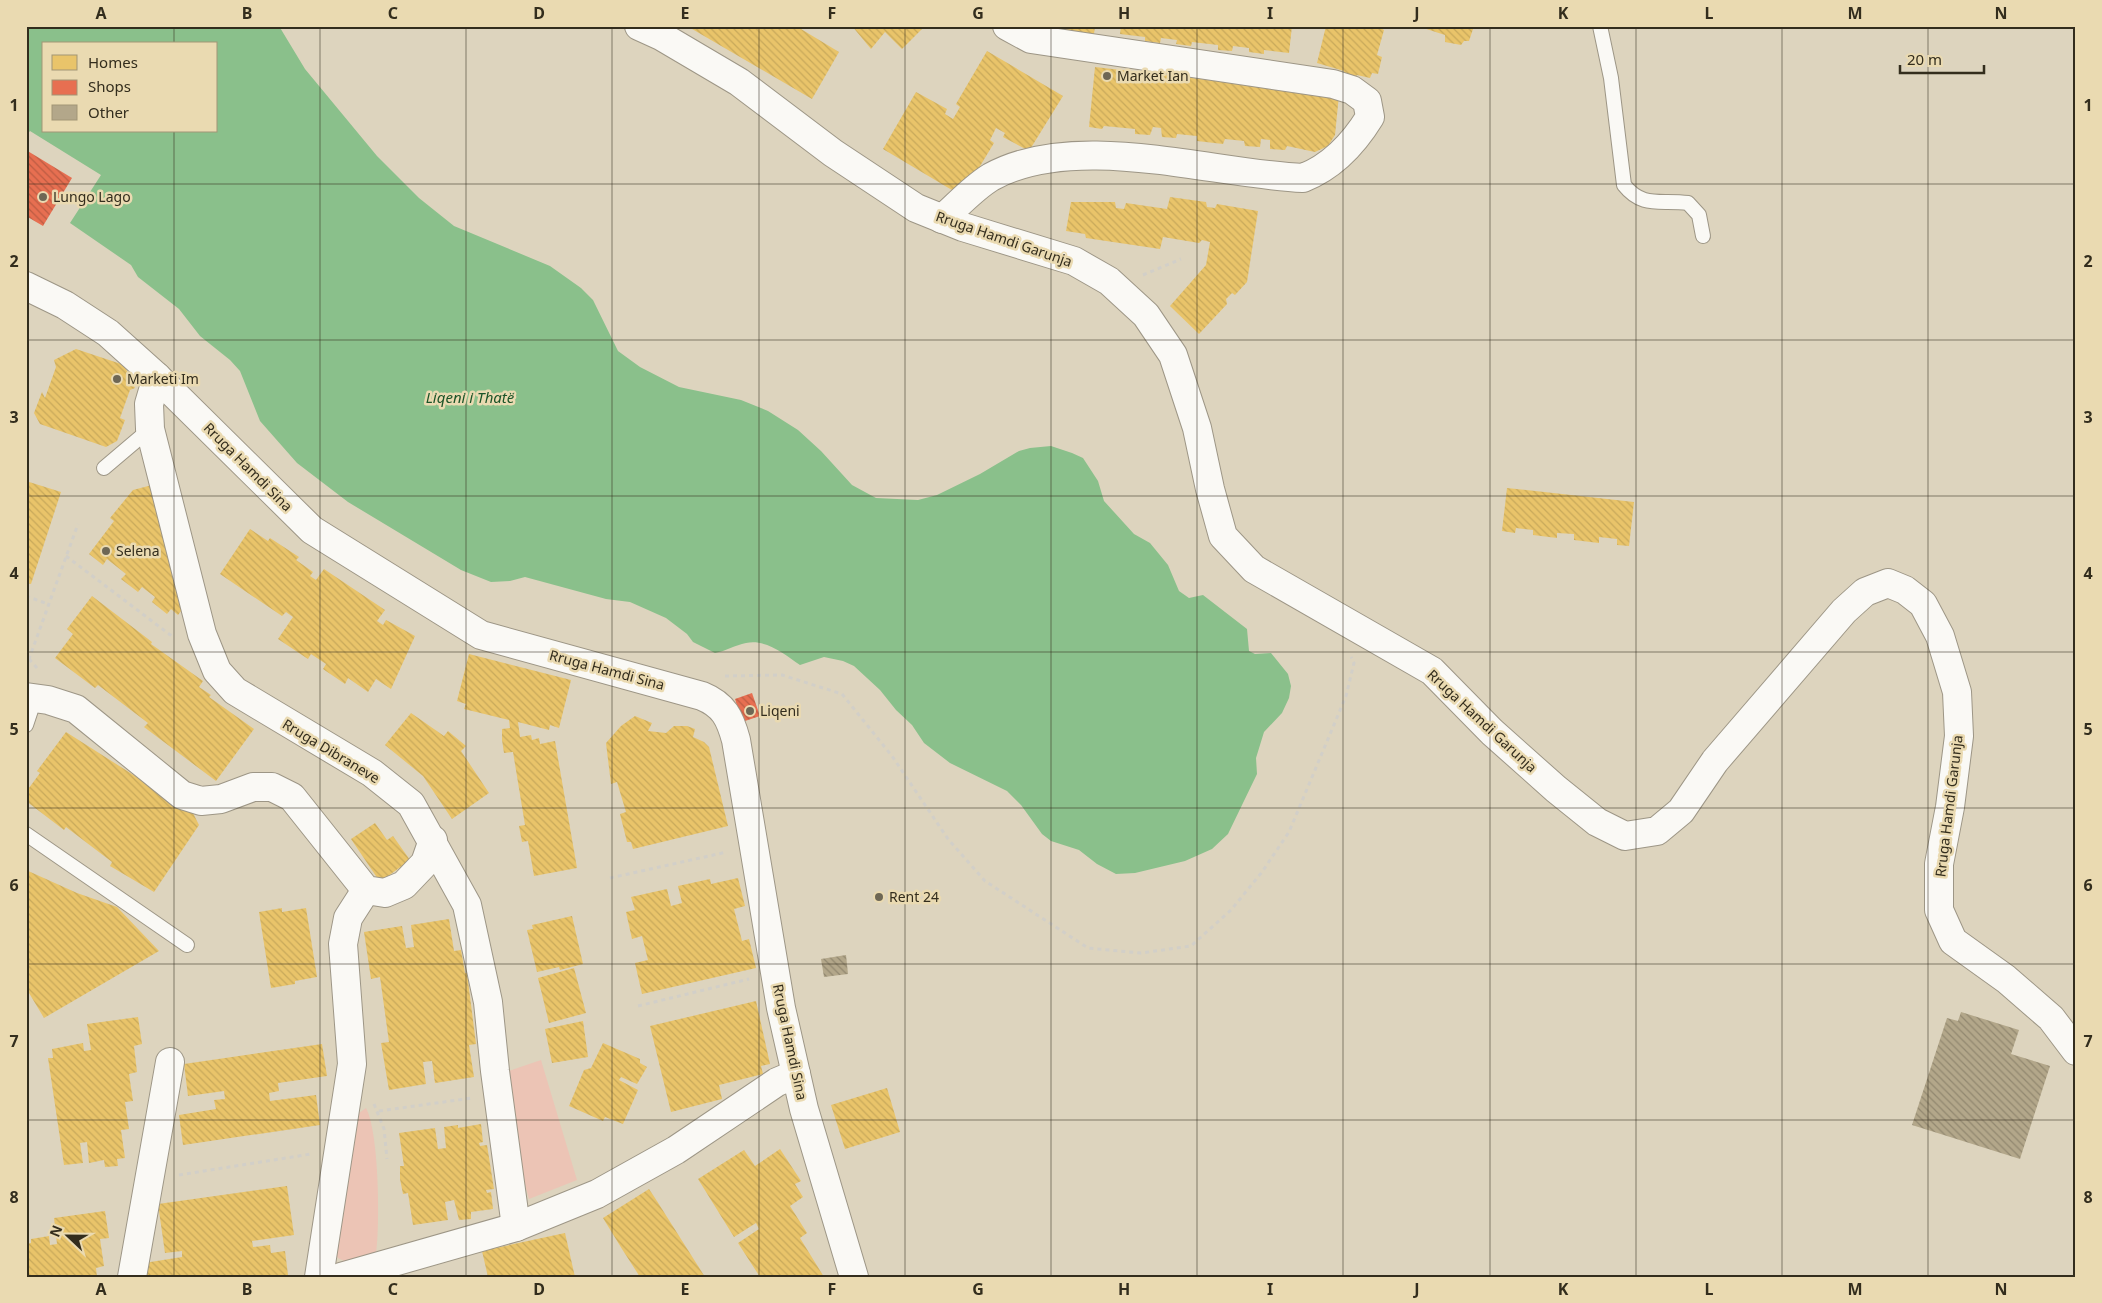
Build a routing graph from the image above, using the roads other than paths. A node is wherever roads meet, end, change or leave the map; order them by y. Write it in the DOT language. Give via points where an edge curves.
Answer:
graph roads {
  1 [pos="639,26"];
  2 [pos="1007,26"];
  3 [pos="1600,26"];
  4 [pos="942,219"];
  5 [pos="1703,236"];
  6 [pos="26,286"];
  7 [pos="157,377"];
  8 [pos="150,429"];
  9 [pos="104,468"];
  10 [pos="30,697"];
  11 [pos="26,725"];
  12 [pos="26,834"];
  13 [pos="433,840"];
  14 [pos="366,890"];
  15 [pos="187,945"];
  16 [pos="2076,1051"];
  17 [pos="170,1062"];
  18 [pos="796,1074"];
  19 [pos="516,1227"];
  20 [pos="132,1277"];
  21 [pos="319,1277"];
  22 [pos="341,1277"];
  23 [pos="854,1277"];
  1 -- 4 [label="street, Rruga Hamdi Garunja" via="739,82 832,154 916,208"];
  2 -- 4 [label="street" via="1031,39 1332,84 1352,90 1368,101 1370,117 1360,134 1337,156 1319,171 1303,178 1118,156 1062,158 1018,165 990,178"];
  3 -- 5 [label="lane" via="1611,78 1624,184 1632,195 1644,202 1688,203 1699,215"];
  4 -- 16 [label="street, Rruga Hamdi Garunja" via="1074,262 1109,281 1146,315 1173,355 1197,428 1224,536 1254,568 1432,671 1492,732 1556,789 1597,822 1625,836 1657,831 1681,811 1715,762 1825,632 1865,592 1888,583 1904,590 1922,604 1940,636 1958,692 1959,736 1939,864 1939,910 1953,941 2006,979 2052,1018"];
  6 -- 7 [label="street, Rruga Hamdi Sina" via="65,305 108,333"];
  7 -- 8 [label="street, Rruga Dibraneve" via="148,404"];
  7 -- 18 [label="street, Rruga Hamdi Sina" via="312,530 481,635 716,702 730,718 736,740 781,1008"];
  8 -- 9 [label="lane"];
  8 -- 13 [label="street, Rruga Dibraneve" via="202,634 217,671 235,691 372,773 411,804"];
  10 -- 11 [label="lane"];
  10 -- 14 [label="street" via="76,709 182,795 201,800 221,799 253,787 272,787 292,797"];
  12 -- 15 [label="lane"];
  13 -- 14 [label="street" via="425,863 404,885 385,892"];
  13 -- 19 [label="street, Rruga Dibraneve" via="467,905 488,1002"];
  14 -- 21 [label="street" via="348,918 343,944 352,1064"];
  17 -- 20 [label="street"];
  18 -- 19 [label="street" via="777,1082 676,1150 597,1194"];
  18 -- 23 [label="street, Rruga Hamdi Sina"];
  19 -- 22 [label="street"];
}
